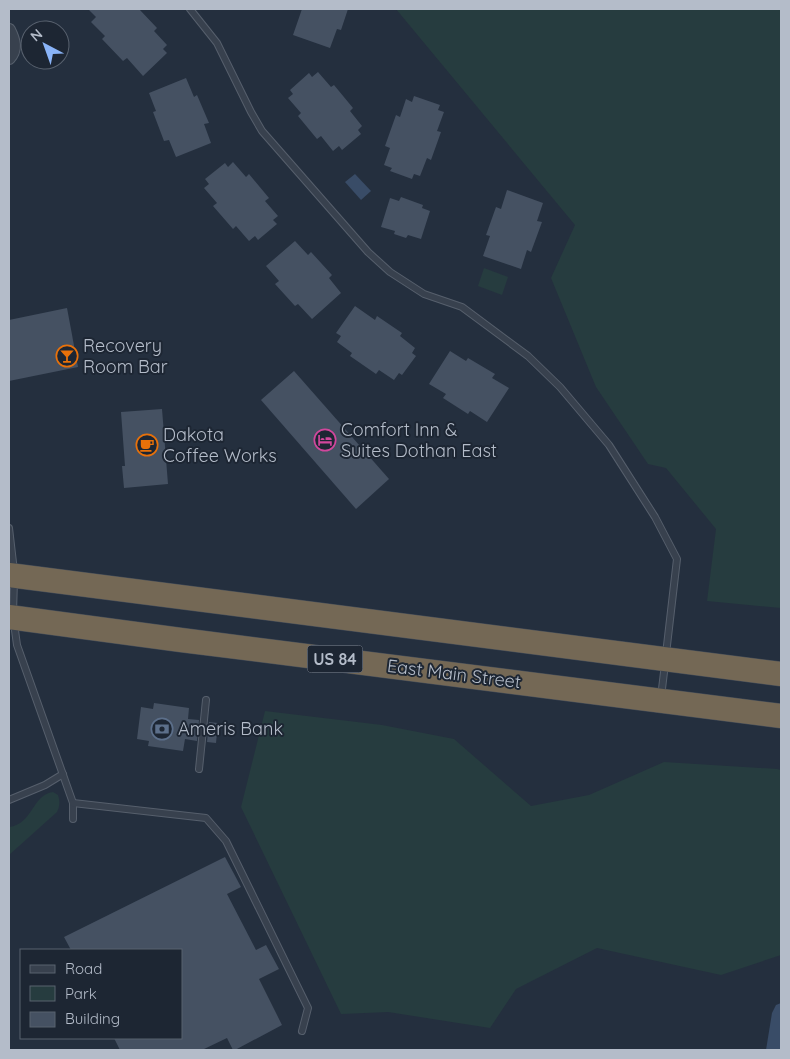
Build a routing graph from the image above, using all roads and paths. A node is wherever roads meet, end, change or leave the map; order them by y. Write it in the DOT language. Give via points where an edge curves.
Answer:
graph roads {
  1 [pos="190,9"];
  2 [pos="9,30"];
  3 [pos="9,58"];
  4 [pos="9,528"];
  5 [pos="12,575"];
  6 [pos="11,617"];
  7 [pos="666,659"];
  8 [pos="781,674"];
  9 [pos="206,700"];
  10 [pos="660,700"];
  11 [pos="781,716"];
  12 [pos="199,770"];
  13 [pos="63,774"];
  14 [pos="9,800"];
  15 [pos="73,803"];
  16 [pos="73,819"];
  17 [pos="302,1031"];
  1 -- 7 [label="lane" via="217,43 262,131 368,252 390,272 424,294 462,308 528,356 560,387 609,445 656,517 677,558"];
  2 -- 3 [label="street" via="14,45"];
  4 -- 5 [label="lane"];
  5 -- 6 [label="lane"];
  5 -- 7 [label="highway, US 84"];
  6 -- 10 [label="highway, East Main Street / US 84"];
  6 -- 13 [label="lane" via="17,645"];
  7 -- 8 [label="highway, US 84"];
  7 -- 10 [label="lane"];
  9 -- 12 [label="lane"];
  10 -- 11 [label="highway, East Main Street / US 84"];
  13 -- 14 [label="lane"];
  13 -- 15 [label="lane"];
  15 -- 16 [label="lane"];
  15 -- 17 [label="lane" via="206,818 226,841 308,1008"];
}
